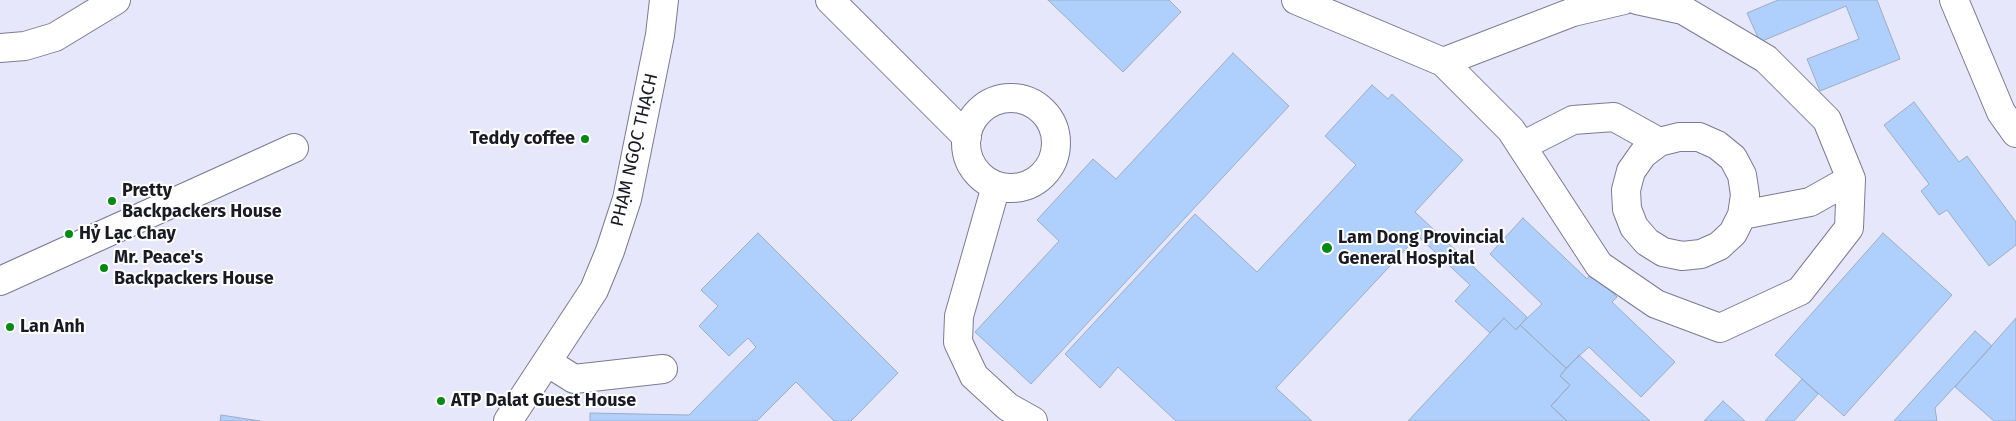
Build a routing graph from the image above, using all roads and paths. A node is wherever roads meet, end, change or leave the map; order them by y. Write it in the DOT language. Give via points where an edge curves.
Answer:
graph roads {
  1 [pos="116,0"];
  2 [pos="664,0"];
  3 [pos="830,0"];
  4 [pos="1296,0"];
  5 [pos="1624,0"];
  6 [pos="1637,0"];
  7 [pos="1954,0"];
  8 [pos="1683,5"];
  9 [pos="0,48"];
  10 [pos="1443,62"];
  11 [pos="2016,133"];
  12 [pos="966,137"];
  13 [pos="1659,142"];
  14 [pos="1522,146"];
  15 [pos="294,148"];
  16 [pos="1851,179"];
  17 [pos="996,186"];
  18 [pos="1742,215"];
  19 [pos="0,280"];
  20 [pos="547,362"];
  21 [pos="663,369"];
  22 [pos="508,421"];
  23 [pos="1033,421"];
  1 -- 9 [label="street" via="55,37 25,46"];
  2 -- 20 [label="street, PHẠM NGỌC THẠCH" via="627,199 594,290"];
  3 -- 12 [label="street"];
  4 -- 10 [label="street"];
  5 -- 10 [label="street" via="1573,12"];
  6 -- 8 [label="street"];
  7 -- 11 [label="street" via="2001,112"];
  8 -- 16 [label="street" via="1766,59 1827,120"];
  10 -- 14 [label="street" via="1511,130"];
  12 -- 17 [label="street" via="972,167 983,179"];
  12 -- 17 [label="street" via="980,112 1005,98 1032,103 1052,124 1056,152 1040,178 1026,186"];
  13 -- 14 [label="street" via="1614,117 1573,120"];
  13 -- 18 [label="street" via="1699,137 1717,145 1733,158 1742,175 1745,196"];
  13 -- 18 [label="street" via="1643,154 1631,170 1626,190 1627,209 1634,227 1647,242 1663,252 1682,256 1701,254 1719,246 1733,233"];
  14 -- 16 [label="street" via="1600,265 1656,304 1720,328 1800,291 1849,228"];
  15 -- 19 [label="street"];
  16 -- 18 [label="street" via="1810,202"];
  17 -- 23 [label="street" via="959,316 958,342 974,376 1008,407"];
  20 -- 21 [label="street" via="574,379"];
  20 -- 22 [label="street, PHẠM NGỌC THẠCH"];
}
